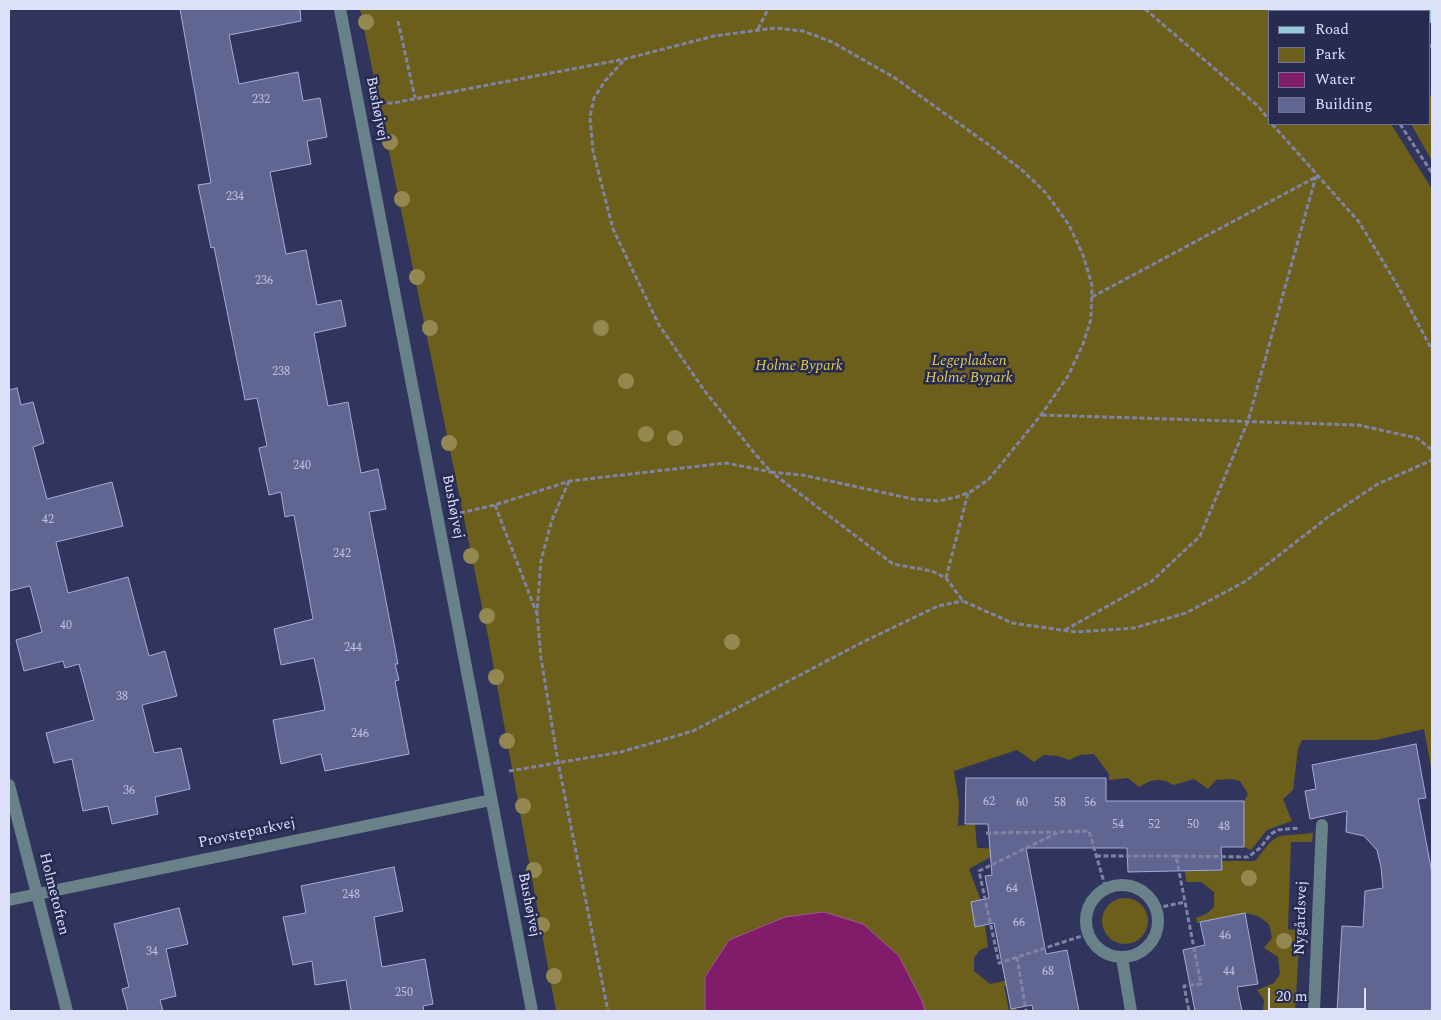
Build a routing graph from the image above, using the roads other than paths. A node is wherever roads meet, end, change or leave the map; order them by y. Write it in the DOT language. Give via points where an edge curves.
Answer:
graph roads {
  1 [pos="340,9"];
  2 [pos="9,785"];
  3 [pos="491,800"];
  4 [pos="1322,828"];
  5 [pos="36,894"];
  6 [pos="9,900"];
  7 [pos="1122,958"];
  8 [pos="67,1011"];
  9 [pos="532,1011"];
  10 [pos="1131,1011"];
  11 [pos="1314,1011"];
  1 -- 3 [label="street, Bushøjvej"];
  2 -- 5 [label="street, Holmetoften"];
  3 -- 5 [label="street, Provsteparkvej"];
  3 -- 9 [label="street, Bushøjvej"];
  4 -- 11 [label="street, Nygårdsvej"];
  5 -- 6 [label="street, Provsteparkvej"];
  5 -- 8 [label="street, Holmetoften"];
  7 -- 7 [label="street" via="1134,956 1152,942 1159,919 1150,898 1140,890 1117,885 1096,896 1086,918 1088,934 1099,950"];
  7 -- 10 [label="street"];
}
